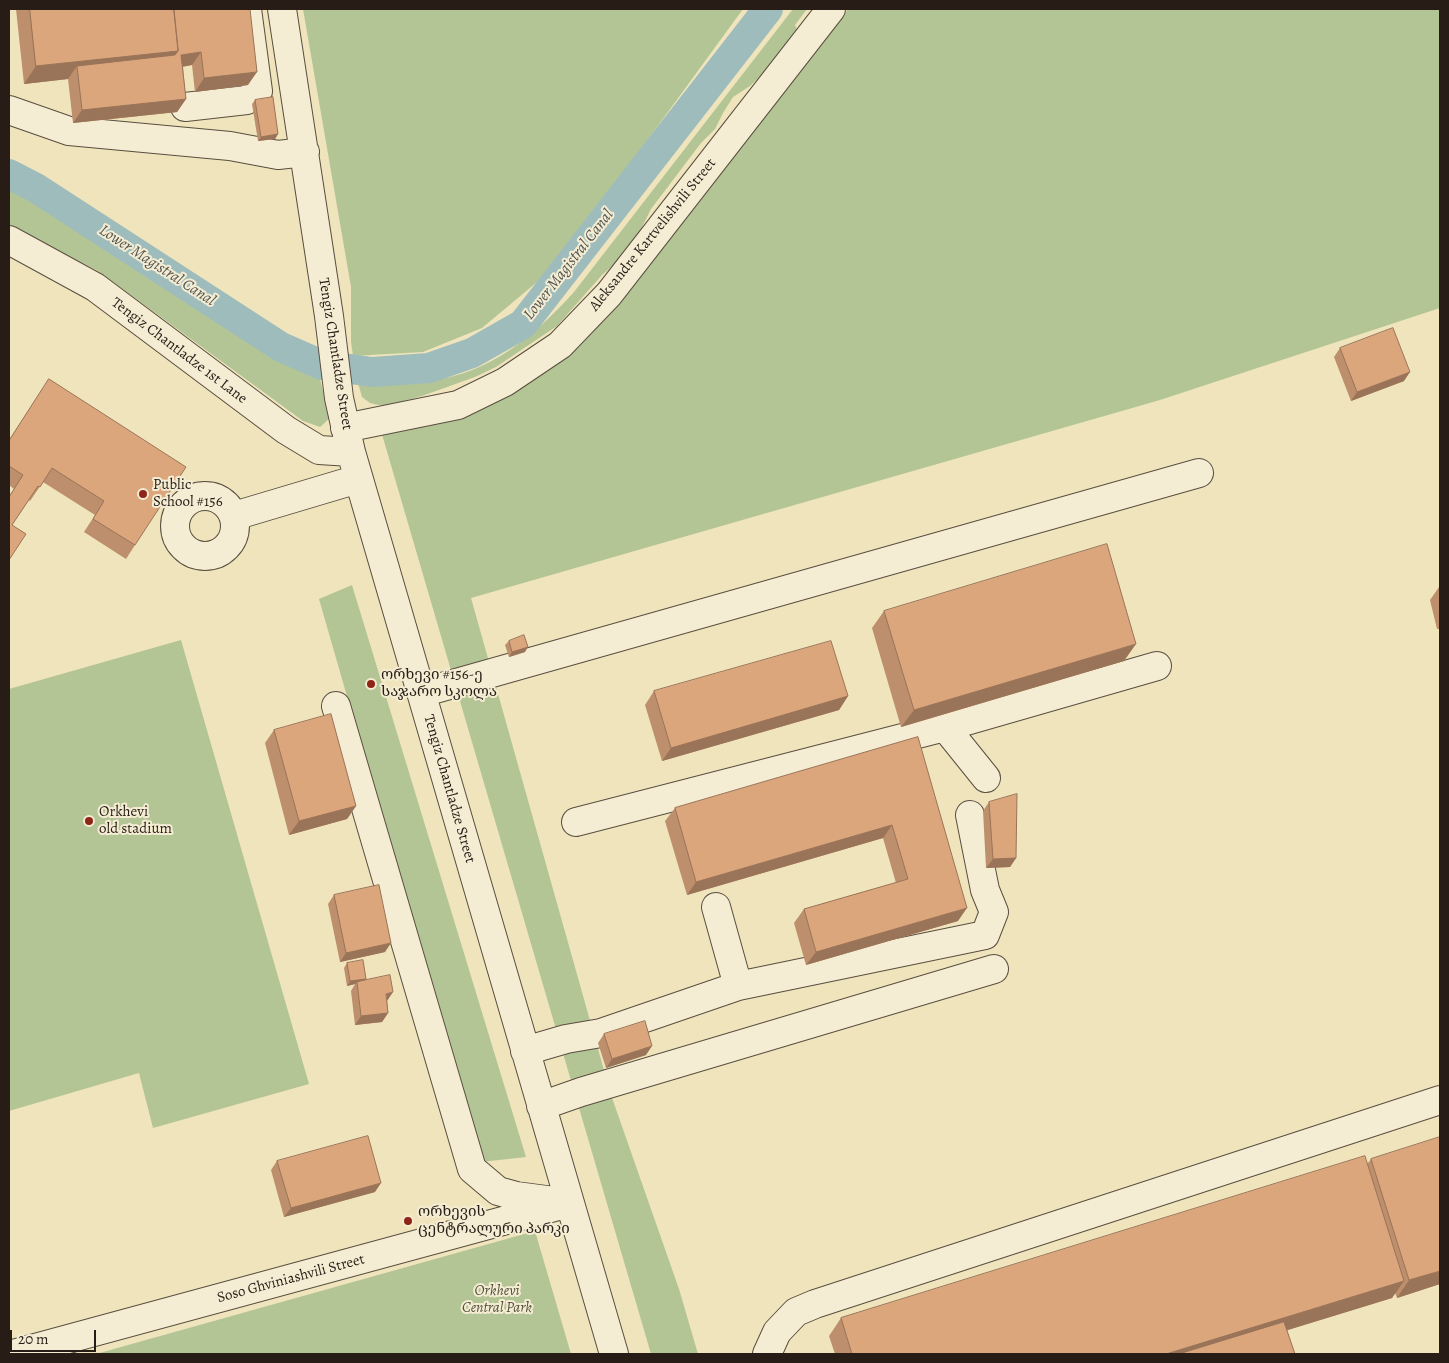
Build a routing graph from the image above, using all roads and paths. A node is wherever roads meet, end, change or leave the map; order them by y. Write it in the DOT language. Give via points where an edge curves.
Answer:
graph roads {
  1 [pos="247,9"];
  2 [pos="282,9"];
  3 [pos="831,9"];
  4 [pos="222,103"];
  5 [pos="185,107"];
  6 [pos="9,110"];
  7 [pos="230,146"];
  8 [pos="305,152"];
  9 [pos="9,240"];
  10 [pos="348,440"];
  11 [pos="1199,473"];
  12 [pos="358,480"];
  13 [pos="234,516"];
  14 [pos="1157,666"];
  15 [pos="421,693"];
  16 [pos="336,706"];
  17 [pos="945,727"];
  18 [pos="986,778"];
  19 [pos="970,815"];
  20 [pos="576,822"];
  21 [pos="716,907"];
  22 [pos="994,969"];
  23 [pos="738,986"];
  24 [pos="525,1051"];
  25 [pos="1440,1100"];
  26 [pos="541,1106"];
  27 [pos="570,1203"];
  28 [pos="13,1354"];
  29 [pos="614,1354"];
  30 [pos="767,1354"];
  1 -- 4 [label="street" via="258,91 247,100"];
  2 -- 8 [label="street, Tengiz Chantladze Street"];
  3 -- 10 [label="street, Aleksandre Kartvelishvili Street" via="609,294 560,345 505,382 458,405"];
  4 -- 5 [label="street"];
  4 -- 7 [label="street"];
  6 -- 7 [label="street" via="69,131"];
  7 -- 8 [label="street" via="278,155"];
  8 -- 10 [label="street, Tengiz Chantladze Street" via="339,398"];
  9 -- 10 [label="street, Tengiz Chantladze 1st Lane" via="94,287 286,430 319,450"];
  10 -- 12 [label="street, Tengiz Chantladze Street"];
  11 -- 15 [label="street"];
  12 -- 13 [label="street"];
  12 -- 15 [label="street, Tengiz Chantladze Street"];
  14 -- 17 [label="street"];
  15 -- 24 [label="street, Tengiz Chantladze Street"];
  16 -- 27 [label="street" via="472,1169 498,1191"];
  17 -- 18 [label="street"];
  17 -- 20 [label="street"];
  19 -- 23 [label="street" via="985,890 994,912 984,935"];
  21 -- 23 [label="street"];
  22 -- 26 [label="street"];
  23 -- 24 [label="street" via="601,1033"];
  24 -- 26 [label="street, Tengiz Chantladze Street"];
  25 -- 30 [label="street" via="815,1304 796,1312 777,1332"];
  26 -- 27 [label="street, Tengiz Chantladze Street"];
  27 -- 28 [label="street, Soso Ghviniashvili Street"];
  27 -- 29 [label="street, Tengiz Chantladze Street"];
}
